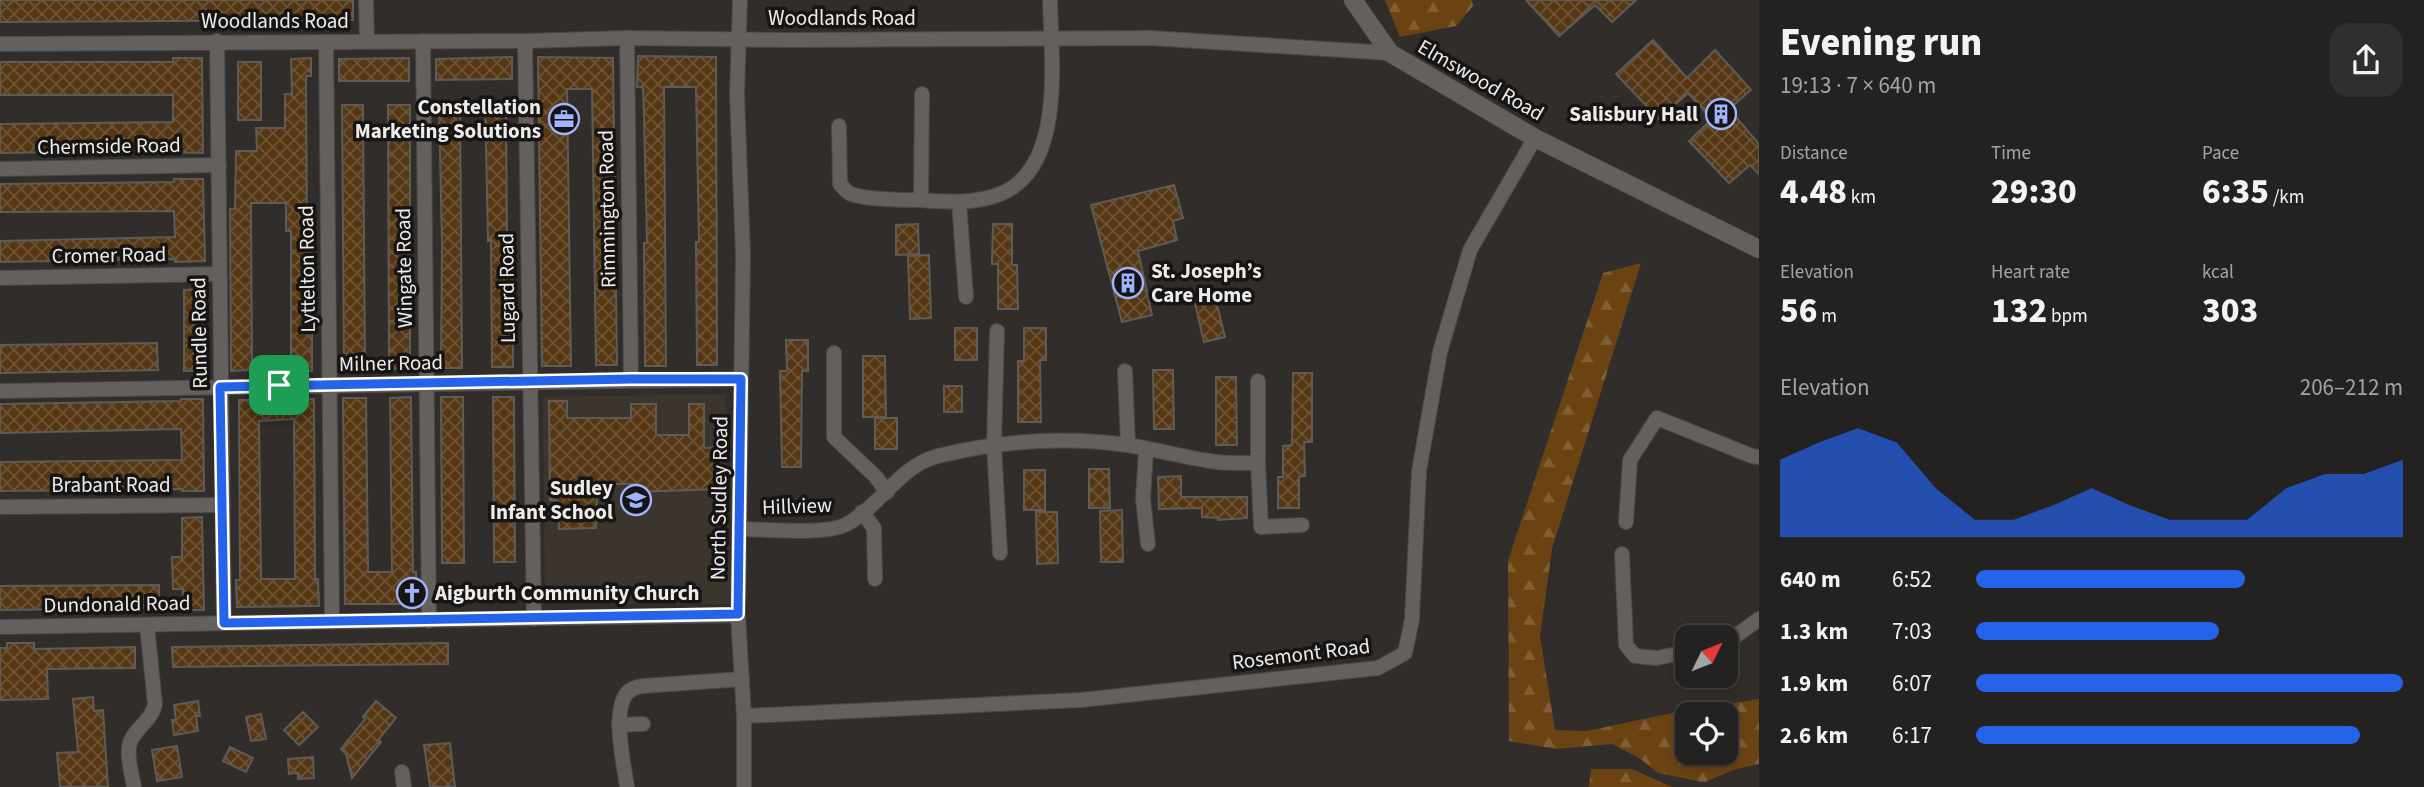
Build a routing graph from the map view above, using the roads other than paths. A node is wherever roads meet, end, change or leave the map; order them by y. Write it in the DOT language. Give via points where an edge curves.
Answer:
graph roads {
  1 [pos="366,0"];
  2 [pos="740,0"];
  3 [pos="1050,0"];
  4 [pos="1353,0"];
  5 [pos="627,38"];
  6 [pos="738,39"];
  7 [pos="1051,39"];
  8 [pos="217,41"];
  9 [pos="367,41"];
  10 [pos="423,41"];
  11 [pos="525,41"];
  12 [pos="326,42"];
  13 [pos="0,44"];
  14 [pos="1390,53"];
  15 [pos="922,94"];
  16 [pos="839,126"];
  17 [pos="1535,138"];
  18 [pos="219,165"];
  19 [pos="0,169"];
  20 [pos="921,201"];
  21 [pos="959,202"];
  22 [pos="1759,249"];
  23 [pos="219,274"];
  24 [pos="0,278"];
  25 [pos="966,298"];
  26 [pos="997,331"];
  27 [pos="834,353"];
  28 [pos="1125,371"];
  29 [pos="631,379"];
  30 [pos="741,379"];
  31 [pos="1258,381"];
  32 [pos="529,382"];
  33 [pos="427,383"];
  34 [pos="330,385"];
  35 [pos="220,387"];
  36 [pos="0,391"];
  37 [pos="994,445"];
  38 [pos="1128,445"];
  39 [pos="1146,449"];
  40 [pos="1759,457"];
  41 [pos="1258,463"];
  42 [pos="887,492"];
  43 [pos="223,505"];
  44 [pos="0,507"];
  45 [pos="862,512"];
  46 [pos="1626,522"];
  47 [pos="1302,525"];
  48 [pos="739,528"];
  49 [pos="1149,544"];
  50 [pos="1000,553"];
  51 [pos="1622,554"];
  52 [pos="874,579"];
  53 [pos="738,614"];
  54 [pos="534,619"];
  55 [pos="1759,619"];
  56 [pos="429,621"];
  57 [pos="332,622"];
  58 [pos="224,623"];
  59 [pos="147,626"];
  60 [pos="0,627"];
  61 [pos="1738,634"];
  62 [pos="1675,654"];
  63 [pos="742,679"];
  64 [pos="744,716"];
  65 [pos="643,724"];
  66 [pos="619,725"];
  67 [pos="134,787"];
  68 [pos="627,787"];
  69 [pos="744,787"];
  1 -- 9 [label="street"];
  2 -- 6 [label="street, North Sudley Road"];
  3 -- 7 [label="street"];
  4 -- 14 [label="street, Elmswood Road"];
  5 -- 6 [label="street, Woodlands Road"];
  5 -- 11 [label="street, Woodlands Road"];
  5 -- 29 [label="street, Rimmington Road"];
  6 -- 7 [label="street, Woodlands Road"];
  6 -- 30 [label="street, North Sudley Road"];
  7 -- 14 [label="street, Woodlands Road" via="1150,38"];
  7 -- 21 [label="street" via="1052,92 1035,163 1024,179 999,194"];
  8 -- 12 [label="street, Woodlands Road"];
  8 -- 13 [label="street, Woodlands Road"];
  8 -- 18 [label="street, Rundle Road"];
  9 -- 10 [label="street, Woodlands Road"];
  9 -- 12 [label="street, Woodlands Road"];
  10 -- 11 [label="street, Woodlands Road"];
  10 -- 33 [label="street, Wingate Road"];
  11 -- 32 [label="street, Lugard Road"];
  12 -- 34 [label="street, Lyttelton Road"];
  14 -- 17 [label="street, Elmswood Road"];
  15 -- 20 [label="street"];
  16 -- 20 [label="street" via="840,184 850,194"];
  17 -- 22 [label="street, Elmswood Road"];
  17 -- 64 [label="street, Rosemont Road" via="1470,250 1440,352 1419,471 1412,619 1405,653 1378,668 1081,700"];
  18 -- 19 [label="street, Chermside Road"];
  18 -- 23 [label="street, Rundle Road"];
  20 -- 21 [label="street"];
  21 -- 25 [label="street"];
  23 -- 24 [label="street, Cromer Road"];
  23 -- 35 [label="street, Rundle Road"];
  26 -- 37 [label="street"];
  27 -- 42 [label="street" via="834,437"];
  28 -- 38 [label="street"];
  29 -- 30 [label="street, Milner Road"];
  29 -- 32 [label="street, Milner Road"];
  30 -- 48 [label="street, North Sudley Road"];
  31 -- 41 [label="street"];
  32 -- 33 [label="street, Milner Road"];
  32 -- 54 [label="street, Lugard Road"];
  33 -- 34 [label="street, Milner Road"];
  33 -- 56 [label="street, Wingate Road"];
  34 -- 35 [label="street, Milner Road"];
  34 -- 57 [label="street, Lyttelton Road"];
  35 -- 36 [label="street, Milner Road"];
  35 -- 43 [label="street, Rundle Road"];
  37 -- 38 [label="street, Hillview" via="1065,439"];
  37 -- 42 [label="street, Hillview" via="934,457 915,466"];
  37 -- 50 [label="street"];
  38 -- 39 [label="street, Hillview"];
  39 -- 41 [label="street, Hillview" via="1213,462"];
  39 -- 49 [label="street" via="1143,499"];
  40 -- 46 [label="street" via="1657,418 1630,460"];
  41 -- 47 [label="street" via="1261,527"];
  42 -- 45 [label="street, Hillview"];
  43 -- 44 [label="street, Brabant Road"];
  43 -- 58 [label="street, Rundle Road"];
  45 -- 48 [label="street, Hillview" via="845,525 828,529"];
  45 -- 52 [label="street" via="874,528"];
  48 -- 53 [label="street, North Sudley Road"];
  51 -- 62 [label="street" via="1626,645 1635,656"];
  53 -- 54 [label="street, Dundonald Road"];
  53 -- 63 [label="street, North Sudley Road"];
  54 -- 56 [label="street, Dundonald Road"];
  55 -- 61 [label="street"];
  56 -- 57 [label="street, Dundonald Road"];
  57 -- 58 [label="street, Dundonald Road"];
  58 -- 59 [label="street, Dundonald Road"];
  59 -- 60 [label="street, Dundonald Road"];
  59 -- 67 [label="street" via="155,704 128,748"];
  63 -- 64 [label="street, North Sudley Road"];
  63 -- 66 [label="street" via="633,688 622,701"];
  64 -- 69 [label="street, North Sudley Road"];
  65 -- 66 [label="street"];
  66 -- 68 [label="street"];
}
